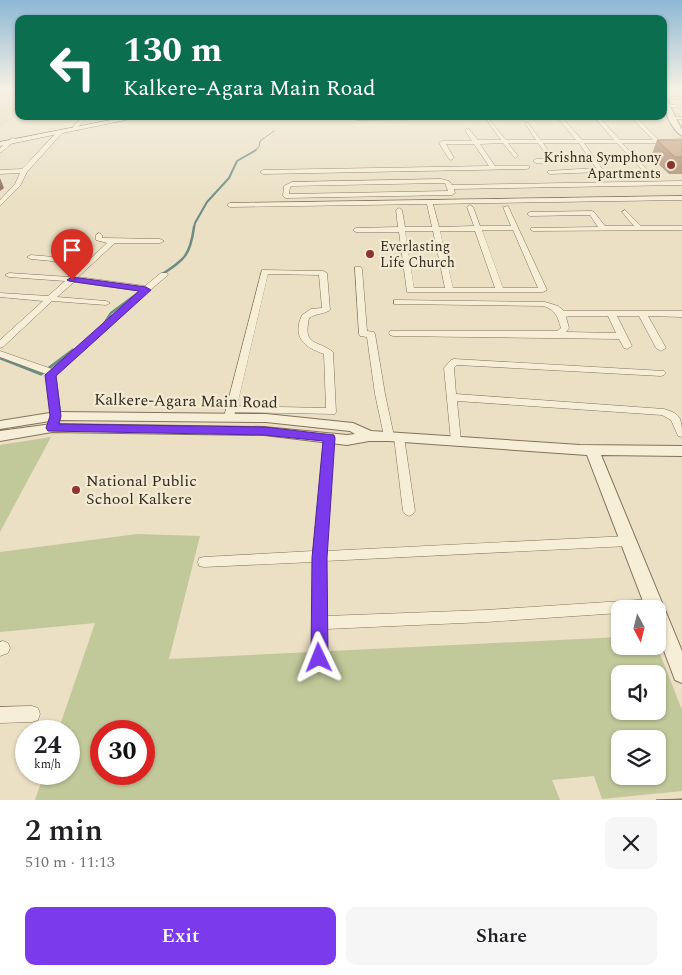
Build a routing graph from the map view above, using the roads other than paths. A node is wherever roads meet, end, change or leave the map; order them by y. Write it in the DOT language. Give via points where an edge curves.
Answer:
graph roads {
  1 [pos="84,126"];
  2 [pos="85,126"];
  3 [pos="493,126"];
  4 [pos="529,126"];
  5 [pos="567,126"];
  6 [pos="604,126"];
  7 [pos="642,126"];
  8 [pos="76,128"];
  9 [pos="468,130"];
  10 [pos="60,132"];
  11 [pos="13,140"];
  12 [pos="682,141"];
  13 [pos="476,142"];
  14 [pos="504,142"];
  15 [pos="540,142"];
  16 [pos="581,142"];
  17 [pos="618,142"];
  18 [pos="658,142"];
  19 [pos="0,143"];
  20 [pos="668,150"];
  21 [pos="0,151"];
  22 [pos="547,153"];
  23 [pos="515,156"];
  24 [pos="451,158"];
  25 [pos="594,160"];
  26 [pos="536,161"];
  27 [pos="527,167"];
  28 [pos="467,168"];
  29 [pos="493,168"];
  30 [pos="418,169"];
  31 [pos="24,171"];
  32 [pos="0,172"];
  33 [pos="263,172"];
  34 [pos="550,172"];
  35 [pos="649,175"];
  36 [pos="472,178"];
  37 [pos="422,179"];
  38 [pos="682,183"];
  39 [pos="450,187"];
  40 [pos="682,198"];
  41 [pos="429,201"];
  42 [pos="0,204"];
  43 [pos="230,206"];
  44 [pos="470,207"];
  45 [pos="506,207"];
  46 [pos="399,210"];
  47 [pos="625,212"];
  48 [pos="530,214"];
  49 [pos="436,228"];
  50 [pos="515,228"];
  51 [pos="534,228"];
  52 [pos="603,228"];
  53 [pos="639,228"];
  54 [pos="682,228"];
  55 [pos="402,229"];
  56 [pos="478,229"];
  57 [pos="356,230"];
  58 [pos="99,235"];
  59 [pos="160,241"];
  60 [pos="112,242"];
  61 [pos="31,258"];
  62 [pos="91,262"];
  63 [pos="358,269"];
  64 [pos="9,275"];
  65 [pos="164,275"];
  66 [pos="72,280"];
  67 [pos="144,289"];
  68 [pos="450,290"];
  69 [pos="500,290"];
  70 [pos="0,296"];
  71 [pos="50,300"];
  72 [pos="397,302"];
  73 [pos="106,304"];
  74 [pos="611,313"];
  75 [pos="642,313"];
  76 [pos="562,314"];
  77 [pos="682,314"];
  78 [pos="394,333"];
  79 [pos="559,334"];
  80 [pos="623,336"];
  81 [pos="0,345"];
  82 [pos="627,346"];
  83 [pos="662,348"];
  84 [pos="0,354"];
  85 [pos="49,372"];
  86 [pos="661,373"];
  87 [pos="452,397"];
  88 [pos="230,413"];
  89 [pos="54,422"];
  90 [pos="0,425"];
  91 [pos="329,425"];
  92 [pos="682,433"];
  93 [pos="0,436"];
  94 [pos="394,437"];
  95 [pos="456,441"];
  96 [pos="592,450"];
  97 [pos="682,451"];
  98 [pos="409,511"];
  99 [pos="628,541"];
  100 [pos="319,558"];
  101 [pos="204,562"];
  102 [pos="651,600"];
  103 [pos="611,611"];
  104 [pos="318,623"];
  105 [pos="666,635"];
  106 [pos="319,658"];
  107 [pos="682,674"];
  108 [pos="32,714"];
  109 [pos="0,715"];
  1 -- 8 [label="main road"];
  2 -- 8 [label="main road"];
  3 -- 14 [label="street"];
  4 -- 15 [label="street"];
  5 -- 16 [label="street"];
  6 -- 17 [label="street"];
  7 -- 18 [label="street"];
  8 -- 10 [label="main road"];
  8 -- 11 [label="main road"];
  9 -- 13 [label="street"];
  10 -- 11 [label="main road"];
  10 -- 31 [label="street"];
  11 -- 19 [label="main road"];
  11 -- 21 [label="street"];
  12 -- 18 [label="street"];
  13 -- 14 [label="street"];
  13 -- 24 [label="street" via="442,143"];
  13 -- 29 [label="street"];
  14 -- 15 [label="street"];
  14 -- 23 [label="street"];
  15 -- 16 [label="street"];
  15 -- 22 [label="street"];
  16 -- 17 [label="street"];
  16 -- 25 [label="street"];
  17 -- 18 [label="street"];
  17 -- 35 [label="street"];
  18 -- 20 [label="street"];
  25 -- 26 [label="street"];
  25 -- 34 [label="street" via="600,170"];
  27 -- 29 [label="street"];
  28 -- 29 [label="street"];
  28 -- 30 [label="street"];
  28 -- 36 [label="street"];
  30 -- 33 [label="street"];
  30 -- 37 [label="street"];
  31 -- 32 [label="street"];
  31 -- 42 [label="street" via="18,185"];
  38 -- 39 [label="street"];
  39 -- 39 [label="street" via="452,193 286,196 287,186 292,184 441,181"];
  40 -- 41 [label="street"];
  41 -- 43 [label="street"];
  41 -- 49 [label="street"];
  44 -- 56 [label="street"];
  45 -- 50 [label="street"];
  46 -- 55 [label="street"];
  47 -- 53 [label="street"];
  48 -- 52 [label="street" via="592,213"];
  49 -- 55 [label="street"];
  49 -- 56 [label="street"];
  49 -- 68 [label="street"];
  50 -- 56 [label="street"];
  50 -- 69 [label="street" via="543,290"];
  51 -- 52 [label="street"];
  52 -- 53 [label="street"];
  53 -- 54 [label="street"];
  55 -- 57 [label="street"];
  55 -- 68 [label="street" via="410,290"];
  56 -- 69 [label="street"];
  58 -- 60 [label="street" via="98,239"];
  59 -- 60 [label="street"];
  60 -- 62 [label="street"];
  61 -- 62 [label="street"];
  62 -- 66 [label="street"];
  63 -- 94 [label="street" via="363,334 371,334 380,394"];
  64 -- 66 [label="street"];
  65 -- 67 [label="street"];
  66 -- 67 [label="street"];
  66 -- 71 [label="street"];
  67 -- 85 [label="street"];
  68 -- 69 [label="street"];
  70 -- 71 [label="street"];
  71 -- 73 [label="street"];
  71 -- 81 [label="street"];
  72 -- 76 [label="street" via="545,304"];
  74 -- 75 [label="street"];
  74 -- 76 [label="street"];
  74 -- 80 [label="street"];
  75 -- 77 [label="street"];
  75 -- 83 [label="street"];
  76 -- 79 [label="street" via="565,328"];
  78 -- 79 [label="street"];
  79 -- 80 [label="street"];
  80 -- 82 [label="street"];
  84 -- 85 [label="street"];
  85 -- 89 [label="street"];
  86 -- 87 [label="street" via="454,362 449,368"];
  87 -- 92 [label="street" via="664,412 675,418"];
  87 -- 95 [label="street"];
  88 -- 89 [label="street, Kalkere-Agara Main Road"];
  88 -- 91 [label="street, Kalkere-Agara Main Road"];
  88 -- 91 [label="street" via="265,272 323,273 326,310 314,311 305,317 302,329 304,339 311,347 328,352"];
  89 -- 90 [label="street, Kalkere-Agara Main Road"];
  89 -- 91 [label="street, Kalkere-Agara Main Road" via="264,431"];
  89 -- 93 [label="street, Kalkere-Agara Main Road"];
  91 -- 94 [label="street, Kalkere-Agara Main Road" via="347,440 369,436"];
  91 -- 100 [label="street"];
  94 -- 95 [label="street, Kalkere-Agara Main Road"];
  94 -- 98 [label="street"];
  95 -- 96 [label="street, Kalkere-Agara Main Road"];
  96 -- 97 [label="street, Kalkere-Agara Main Road"];
  96 -- 99 [label="street"];
  99 -- 100 [label="street"];
  99 -- 102 [label="street"];
  100 -- 101 [label="street"];
  100 -- 104 [label="street"];
  103 -- 104 [label="street"];
  104 -- 106 [label="street"];
  105 -- 107 [label="street"];
  108 -- 109 [label="street"];
}
